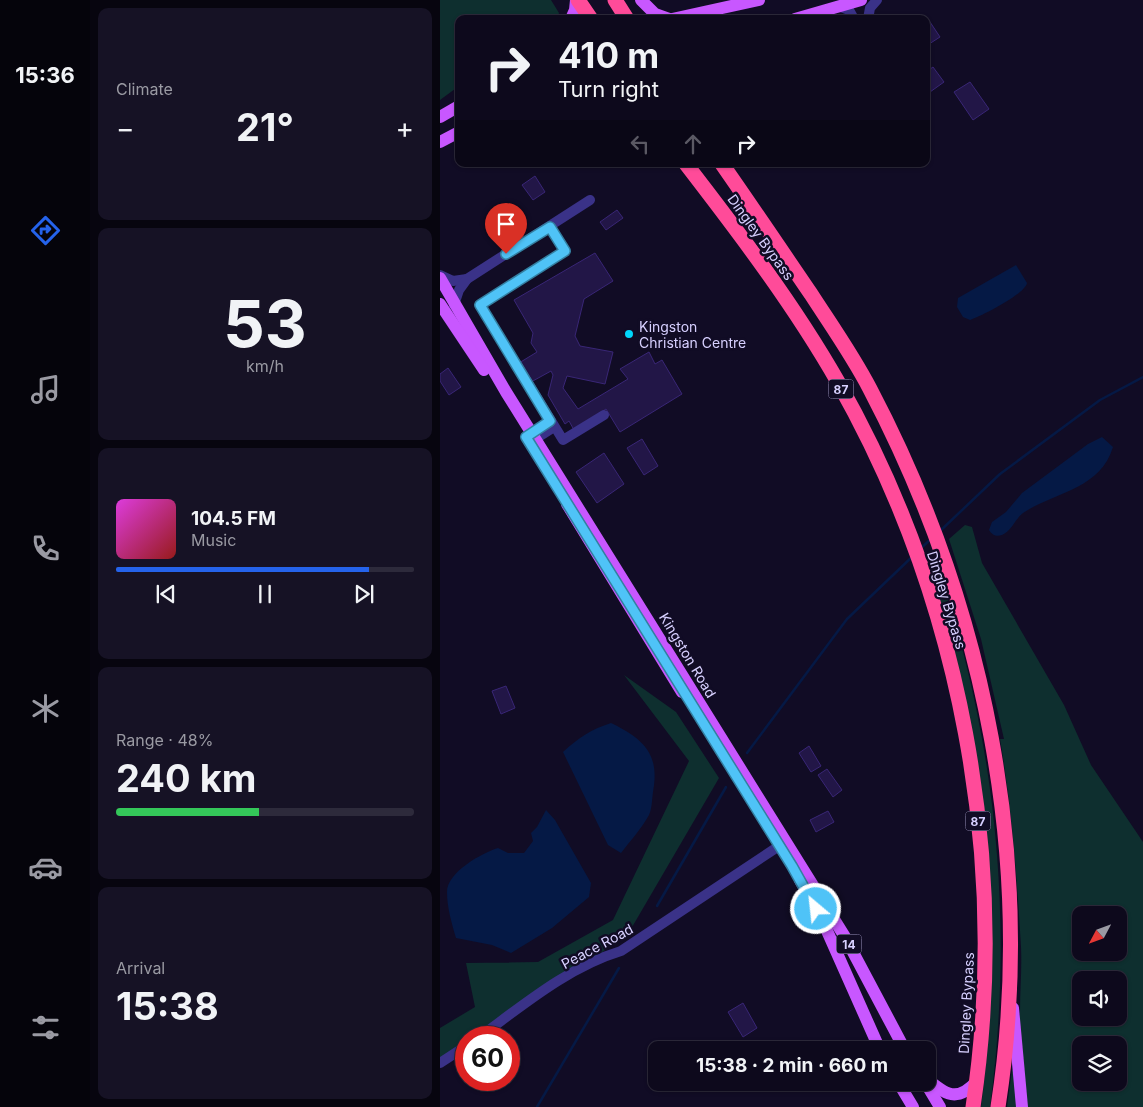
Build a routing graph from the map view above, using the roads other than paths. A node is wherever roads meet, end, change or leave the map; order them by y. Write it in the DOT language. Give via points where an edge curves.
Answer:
graph roads {
  1 [pos="577,0"];
  2 [pos="615,0"];
  3 [pos="641,0"];
  4 [pos="759,0"];
  5 [pos="861,0"];
  6 [pos="877,0"];
  7 [pos="841,7"];
  8 [pos="573,15"];
  9 [pos="588,15"];
  10 [pos="624,15"];
  11 [pos="658,15"];
  12 [pos="689,15"];
  13 [pos="810,15"];
  14 [pos="851,15"];
  15 [pos="869,15"];
  16 [pos="455,108"];
  17 [pos="440,117"];
  18 [pos="455,134"];
  19 [pos="440,142"];
  20 [pos="688,167"];
  21 [pos="724,167"];
  22 [pos="590,200"];
  23 [pos="550,227"];
  24 [pos="440,277"];
  25 [pos="467,279"];
  26 [pos="440,304"];
  27 [pos="454,305"];
  28 [pos="604,415"];
  29 [pos="552,424"];
  30 [pos="531,438"];
  31 [pos="783,844"];
  32 [pos="845,937"];
  33 [pos="1009,958"];
  34 [pos="495,1026"];
  35 [pos="875,1041"];
  36 [pos="877,1041"];
  37 [pos="900,1041"];
  38 [pos="455,1053"];
  39 [pos="440,1063"];
  40 [pos="977,1081"];
  41 [pos="936,1086"];
  42 [pos="903,1091"];
  43 [pos="930,1091"];
  44 [pos="913,1107"];
  45 [pos="940,1107"];
  46 [pos="974,1107"];
  47 [pos="998,1107"];
  48 [pos="1022,1107"];
  1 -- 8 [label="main road"];
  1 -- 9 [label="highway"];
  2 -- 10 [label="highway"];
  3 -- 11 [label="main road"];
  4 -- 12 [label="main road"];
  5 -- 7 [label="main road"];
  6 -- 15 [label="street"];
  7 -- 13 [label="main road"];
  7 -- 14 [label="street"];
  16 -- 17 [label="main road"];
  18 -- 19 [label="main road"];
  20 -- 40 [label="highway, Dingley Bypass / 87" via="753,252 809,334 867,436 910,536 937,618 958,695 979,829 985,928"];
  21 -- 33 [label="highway, Dingley Bypass / 87" via="855,361 899,446 943,553 983,695 1000,783 1008,866"];
  22 -- 23 [label="street"];
  23 -- 25 [label="street"];
  23 -- 29 [label="street" via="565,251 480,305"];
  24 -- 25 [label="street" via="453,281"];
  24 -- 27 [label="main road, Kingston Road / 14"];
  25 -- 27 [label="street" via="458,290"];
  26 -- 30 [label="main road, Kingston Road / 14"];
  27 -- 30 [label="main road, Kingston Road / 14"];
  28 -- 29 [label="street" via="563,440"];
  29 -- 30 [label="street"];
  30 -- 31 [label="main road, Kingston Road / 14"];
  31 -- 32 [label="main road, Kingston Road / 14"];
  31 -- 34 [label="street, Peace Road" via="620,951 601,957 547,989"];
  31 -- 35 [label="main road, Kingston Road / 14" via="824,924"];
  32 -- 36 [label="main road" via="841,944 870,1014"];
  32 -- 37 [label="main road, Kingston Road / 14"];
  33 -- 47 [label="highway, Dingley Bypass / 87" via="1007,1025"];
  33 -- 48 [label="main road"];
  38 -- 39 [label="street"];
  40 -- 41 [label="main road" via="967,1092 954,1095"];
  40 -- 46 [label="highway, Dingley Bypass / 87"];
  42 -- 44 [label="main road"];
  43 -- 45 [label="main road"];
}
